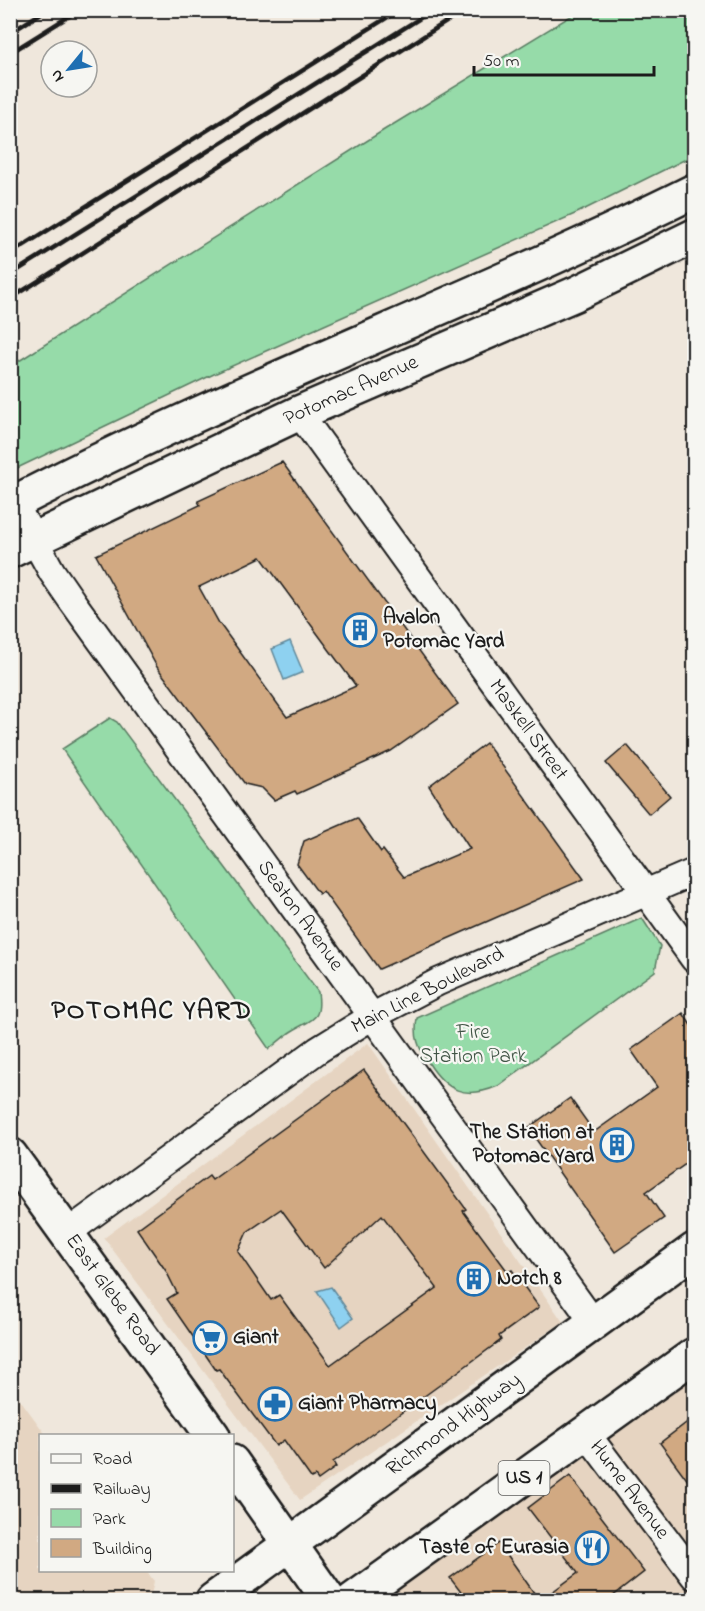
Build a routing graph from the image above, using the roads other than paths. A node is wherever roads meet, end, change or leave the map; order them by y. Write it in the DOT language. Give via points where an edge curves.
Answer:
graph roads {
  1 [pos="694,191"];
  2 [pos="694,237"];
  3 [pos="299,413"];
  4 [pos="12,504"];
  5 [pos="22,545"];
  6 [pos="694,872"];
  7 [pos="645,892"];
  8 [pos="694,959"];
  9 [pos="373,1016"];
  10 [pos="10,1155"];
  11 [pos="67,1233"];
  12 [pos="694,1250"];
  13 [pos="594,1323"];
  14 [pos="694,1355"];
  15 [pos="586,1433"];
  16 [pos="212,1434"];
  17 [pos="234,1465"];
  18 [pos="291,1543"];
  19 [pos="694,1576"];
  20 [pos="213,1600"];
  21 [pos="329,1600"];
  22 [pos="353,1600"];
  1 -- 4 [label="main road, Potomac Avenue"];
  2 -- 3 [label="main road, Potomac Avenue" via="575,294"];
  3 -- 5 [label="main road, Potomac Avenue"];
  3 -- 7 [label="street, Maskell Street"];
  4 -- 5 [label="street, Seaton Avenue"];
  5 -- 9 [label="street, Seaton Avenue" via="72,602"];
  6 -- 7 [label="street, Main Line Boulevard"];
  7 -- 8 [label="street, Maskell Street"];
  7 -- 9 [label="street, Main Line Boulevard" via="438,982"];
  9 -- 11 [label="street, Main Line Boulevard" via="318,1050"];
  9 -- 13 [label="street, Seaton Avenue"];
  10 -- 11 [label="main road, East Glebe Road"];
  11 -- 16 [label="main road, East Glebe Road"];
  12 -- 13 [label="main road, Richmond Highway"];
  13 -- 18 [label="main road, Richmond Highway"];
  14 -- 15 [label="main road, US 1"];
  15 -- 19 [label="street, Hume Avenue"];
  15 -- 22 [label="main road, US 1"];
  17 -- 18 [label="main road"];
  18 -- 20 [label="main road, Richmond Highway"];
  18 -- 21 [label="main road"];
}
